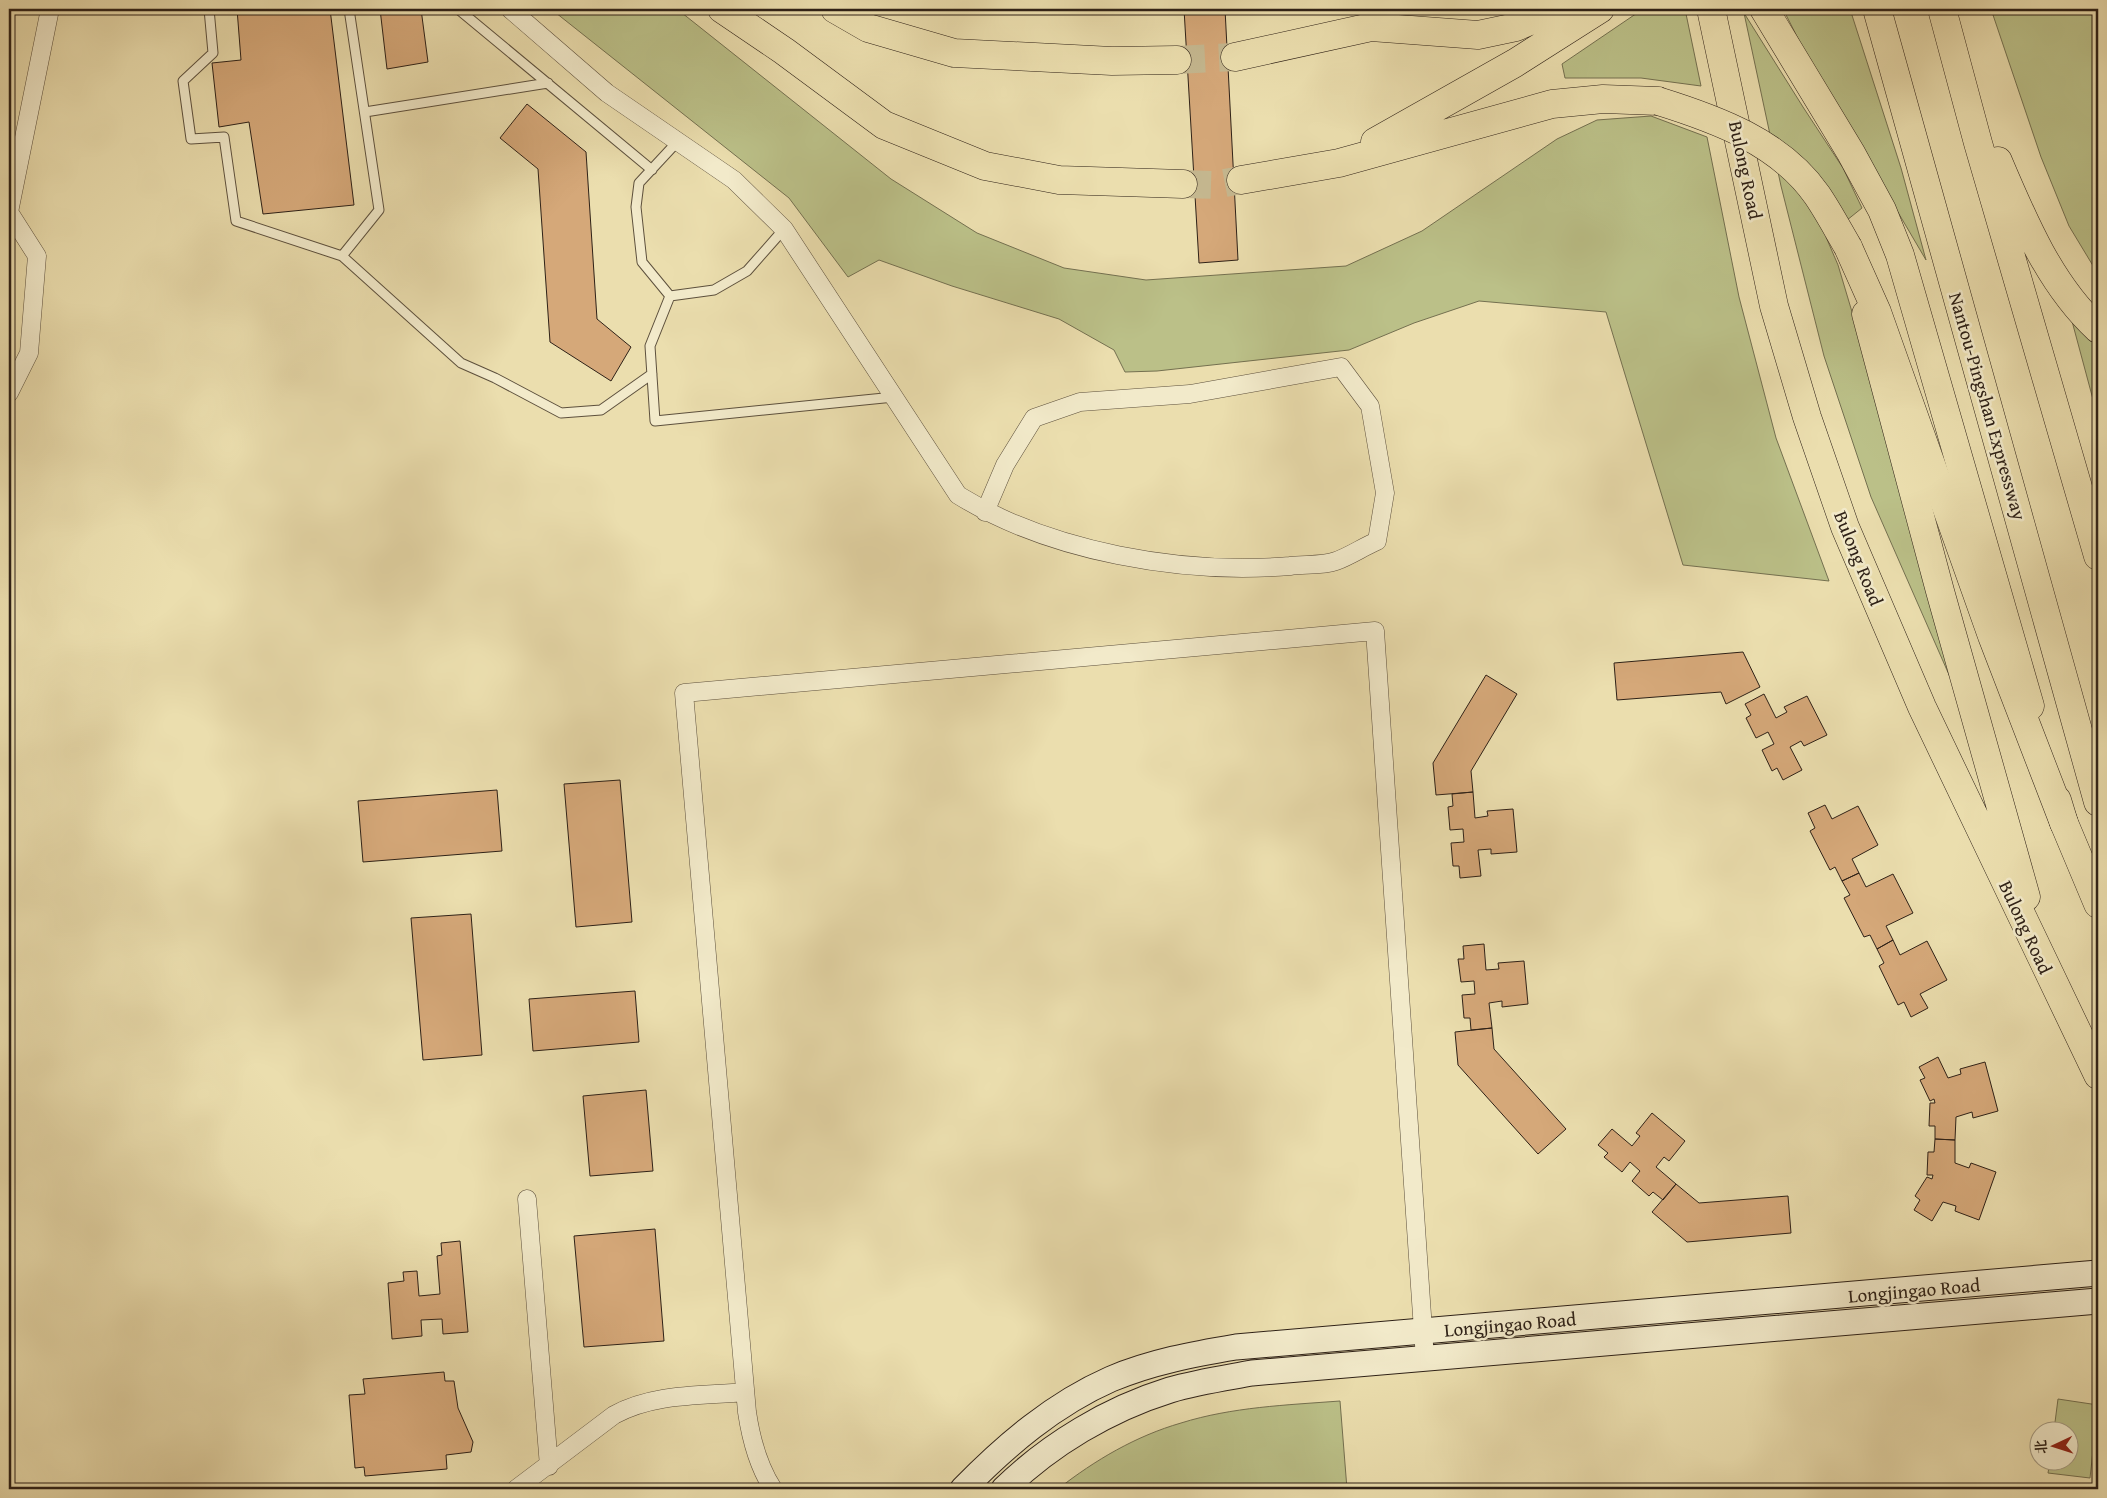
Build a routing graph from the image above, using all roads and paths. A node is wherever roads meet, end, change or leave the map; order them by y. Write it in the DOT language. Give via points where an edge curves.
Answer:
graph roads {
  1 [pos="50,9"];
  2 [pos="209,9"];
  3 [pos="350,9"];
  4 [pos="458,9"];
  5 [pos="510,9"];
  6 [pos="722,9"];
  7 [pos="818,9"];
  8 [pos="835,9"];
  9 [pos="1404,9"];
  10 [pos="1557,9"];
  11 [pos="1600,9"];
  12 [pos="1711,9"];
  13 [pos="1764,9"];
  14 [pos="1878,9"];
  15 [pos="1945,19"];
  16 [pos="1371,27"];
  17 [pos="868,28"];
  18 [pos="1235,57"];
  19 [pos="1177,60"];
  20 [pos="548,83"];
  21 [pos="364,112"];
  22 [pos="678,141"];
  23 [pos="1339,163"];
  24 [pos="652,170"];
  25 [pos="1241,180"];
  26 [pos="1183,184"];
  27 [pos="784,229"];
  28 [pos="1848,247"];
  29 [pos="342,256"];
  30 [pos="670,296"];
  31 [pos="2098,329"];
  32 [pos="652,374"];
  33 [pos="9,393"];
  34 [pos="894,397"];
  35 [pos="985,512"];
  36 [pos="2098,556"];
  37 [pos="2098,802"];
  38 [pos="2064,824"];
  39 [pos="2098,904"];
  40 [pos="2053,982"];
  41 [pos="2098,1075"];
  42 [pos="527,1199"];
  43 [pos="2098,1273"];
  44 [pos="2098,1301"];
  45 [pos="1423,1331"];
  46 [pos="1425,1359"];
  47 [pos="745,1392"];
  48 [pos="549,1466"];
  49 [pos="516,1489"];
  50 [pos="773,1489"];
  51 [pos="962,1489"];
  52 [pos="1004,1489"];
  1 -- 33 [label="street" via="9,212 37,256 29,353"];
  2 -- 29 [label="lane" via="212,53 184,81 191,139 224,137 236,221"];
  3 -- 21 [label="lane"];
  4 -- 20 [label="lane"];
  5 -- 22 [label="street" via="607,93"];
  6 -- 26 [label="main road" via="884,125 985,166 1059,180"];
  7 -- 17 [label="main road"];
  8 -- 17 [label="main road"];
  9 -- 16 [label="main road"];
  10 -- 16 [label="main road" via="1516,27 1478,35"];
  11 -- 23 [label="main road" via="1515,64"];
  12 -- 40 [label="main road, Bulong Road" via="1774,306 1806,417 1841,518 1922,707"];
  13 -- 38 [label="main road" via="1851,153 1882,210 1900,255"];
  14 -- 37 [label="main road, Nantou-Pingshan Expressway"];
  15 -- 31 [label="main road" via="1971,98 2034,241 2058,281"];
  15 -- 36 [label="main road" via="1980,153"];
  16 -- 18 [label="main road"];
  17 -- 19 [label="main road" via="954,53 1112,61"];
  20 -- 21 [label="lane"];
  20 -- 24 [label="lane"];
  21 -- 29 [label="lane" via="379,210"];
  22 -- 24 [label="lane"];
  22 -- 27 [label="street" via="734,180"];
  23 -- 25 [label="main road"];
  23 -- 28 [label="main road, bridge" via="1552,104 1603,99 1658,101 1700,114 1748,135 1785,160 1816,193"];
  24 -- 30 [label="lane" via="639,183 636,207 642,262"];
  27 -- 30 [label="lane" via="747,271 722,286"];
  27 -- 34 [label="street"];
  28 -- 38 [label="main road" via="1877,312 1992,636"];
  28 -- 40 [label="main road" via="1940,591"];
  29 -- 32 [label="lane" via="461,363 562,413 601,410"];
  30 -- 32 [label="lane" via="650,346"];
  32 -- 34 [label="lane" via="655,421"];
  34 -- 35 [label="street" via="958,495"];
  35 -- 35 [label="street" via="1005,465 1034,418 1080,402 1190,394 1341,367 1370,406 1385,493 1376,541 1335,562 1263,568 1192,566 1121,556 1052,538"];
  38 -- 39 [label="main road"];
  40 -- 41 [label="main road, Bulong Road"];
  42 -- 48 [label="street"];
  43 -- 45 [label="main road, Longjingao Road"];
  44 -- 46 [label="main road, Longjingao Road"];
  45 -- 46 [label="street"];
  45 -- 47 [label="street" via="1375,631 684,693"];
  45 -- 51 [label="main road, Longjingao Road" via="1236,1348 1155,1363 1111,1379 1038,1422"];
  46 -- 52 [label="main road, Longjingao Road" via="1252,1374 1171,1390 1127,1405 1094,1422 1054,1448"];
  47 -- 48 [label="street" via="634,1405 614,1415"];
  47 -- 50 [label="street" via="754,1449"];
  48 -- 49 [label="street"];
}
